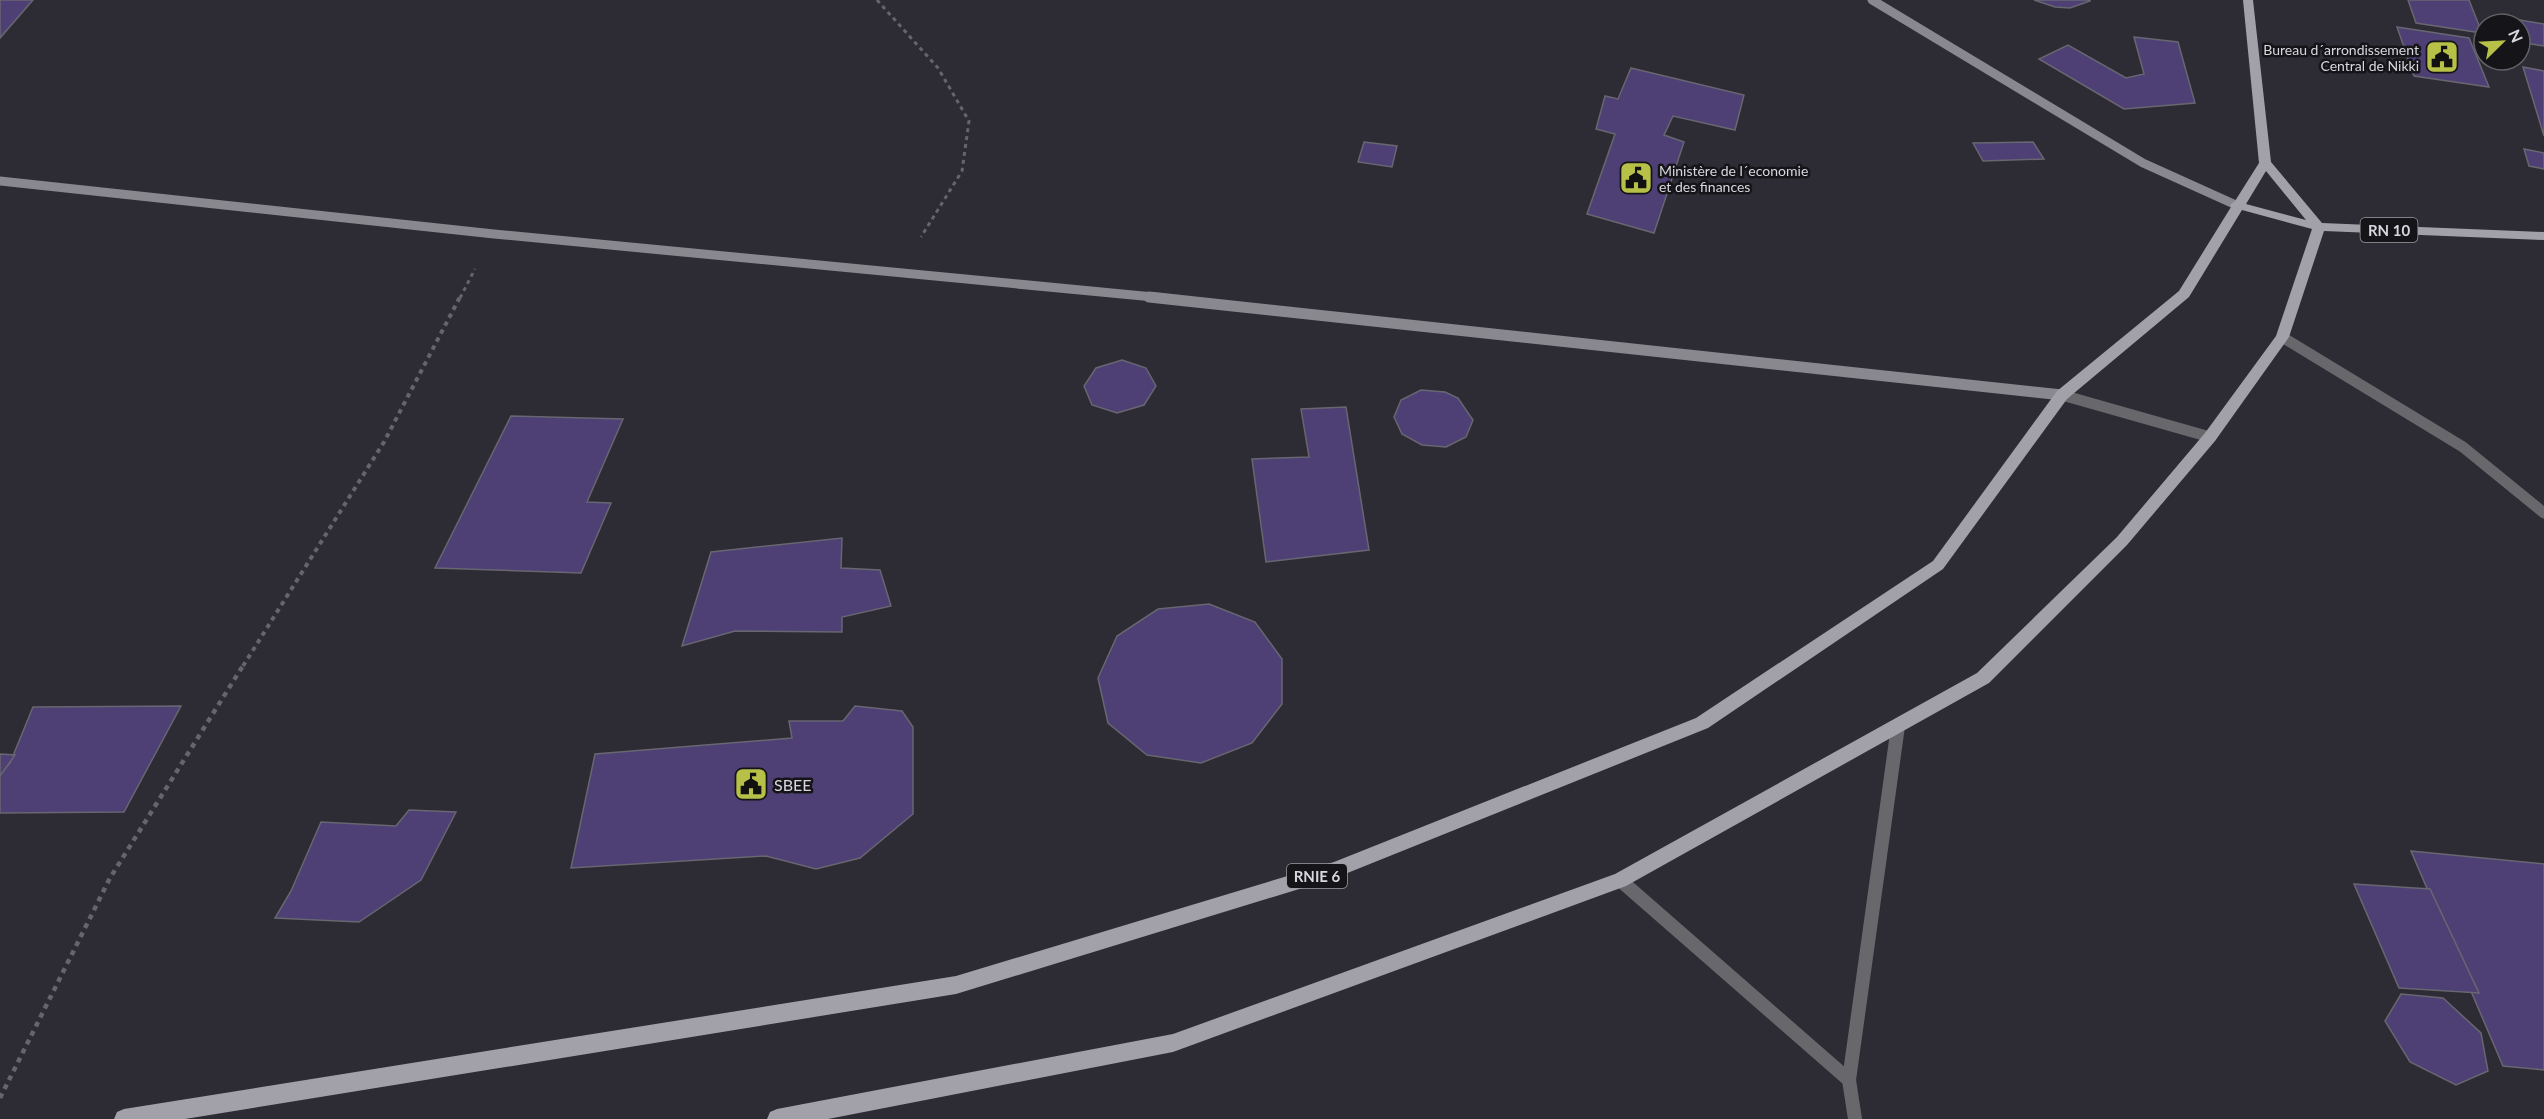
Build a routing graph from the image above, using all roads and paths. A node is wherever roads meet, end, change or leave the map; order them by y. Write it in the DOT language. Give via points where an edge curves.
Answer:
graph roads {
  1 [pos="877,0"];
  2 [pos="1872,0"];
  3 [pos="2248,0"];
  4 [pos="2265,164"];
  5 [pos="0,181"];
  6 [pos="2236,206"];
  7 [pos="2319,227"];
  8 [pos="494,234"];
  9 [pos="2544,236"];
  10 [pos="895,272"];
  11 [pos="2282,337"];
  12 [pos="2062,395"];
  13 [pos="2210,437"];
  14 [pos="2544,513"];
  15 [pos="1898,726"];
  16 [pos="1620,880"];
  17 [pos="1849,1080"];
  18 [pos="0,1098"];
  19 [pos="124,1119"];
  20 [pos="777,1119"];
  21 [pos="1855,1119"];
  1 -- 10 [label="path" via="938,68 969,122 962,171 918,243"];
  2 -- 6 [label="street" via="2143,163"];
  3 -- 4 [label="main road"];
  4 -- 6 [label="main road, RNIE 6"];
  4 -- 7 [label="main road"];
  5 -- 8 [label="street"];
  6 -- 7 [label="main road, RN 10"];
  6 -- 12 [label="main road, RNIE 6" via="2184,294"];
  7 -- 9 [label="main road, RN 10"];
  7 -- 11 [label="main road"];
  8 -- 10 [label="street"];
  8 -- 18 [label="path" via="384,442 110,878"];
  10 -- 12 [label="street"];
  11 -- 13 [label="main road"];
  11 -- 14 [label="street" via="2463,447"];
  12 -- 13 [label="street"];
  12 -- 19 [label="main road, RNIE 6" via="1938,565 1702,723 1335,870 956,985"];
  13 -- 15 [label="main road" via="2122,541 1983,678"];
  15 -- 16 [label="main road"];
  15 -- 17 [label="street"];
  16 -- 17 [label="street"];
  16 -- 20 [label="main road" via="1173,1043"];
  17 -- 21 [label="street"];
}
